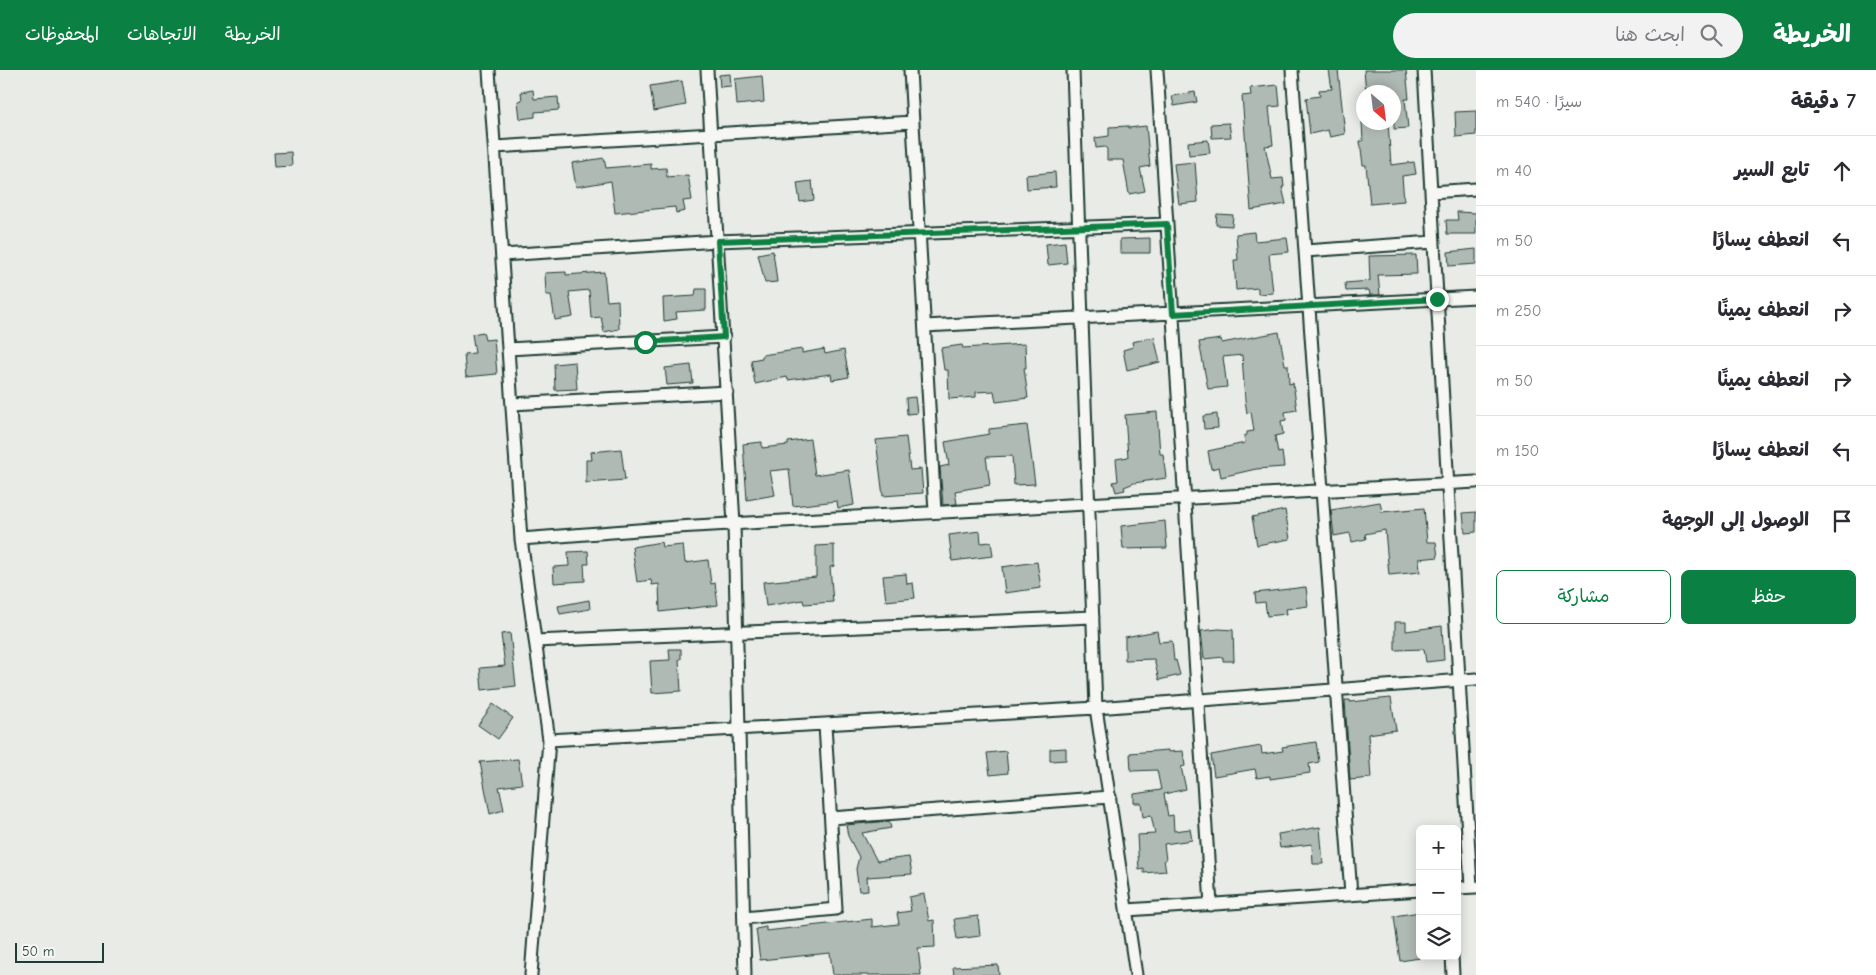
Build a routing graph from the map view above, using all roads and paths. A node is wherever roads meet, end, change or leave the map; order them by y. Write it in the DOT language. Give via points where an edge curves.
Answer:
graph roads {
  1 [pos="490,70"];
  2 [pos="707,70"];
  3 [pos="910,70"];
  4 [pos="1074,70"];
  5 [pos="1157,70"];
  6 [pos="1292,70"];
  7 [pos="1424,70"];
  8 [pos="913,122"];
  9 [pos="711,134"];
  10 [pos="494,147"];
  11 [pos="1476,189"];
  12 [pos="1431,192"];
  13 [pos="1167,224"];
  14 [pos="1079,227"];
  15 [pos="920,233"];
  16 [pos="718,241"];
  17 [pos="1434,242"];
  18 [pos="1305,251"];
  19 [pos="502,255"];
  20 [pos="1476,297"];
  21 [pos="1437,299"];
  22 [pos="1308,307"];
  23 [pos="1173,314"];
  24 [pos="1082,318"];
  25 [pos="925,326"];
  26 [pos="724,337"];
  27 [pos="508,349"];
  28 [pos="727,392"];
  29 [pos="512,404"];
  30 [pos="1476,482"];
  31 [pos="1448,484"];
  32 [pos="1322,491"];
  33 [pos="1185,498"];
  34 [pos="1089,504"];
  35 [pos="935,512"];
  36 [pos="734,524"];
  37 [pos="521,539"];
  38 [pos="1093,617"];
  39 [pos="737,632"];
  40 [pos="535,640"];
  41 [pos="1476,679"];
  42 [pos="1459,680"];
  43 [pos="1336,690"];
  44 [pos="1198,700"];
  45 [pos="1096,708"];
  46 [pos="825,725"];
  47 [pos="739,730"];
  48 [pos="548,740"];
  49 [pos="1110,797"];
  50 [pos="831,818"];
  51 [pos="1473,887"];
  52 [pos="1416,890"];
  53 [pos="1351,895"];
  54 [pos="1211,905"];
  55 [pos="1127,910"];
  56 [pos="744,918"];
  57 [pos="1452,960"];
  58 [pos="531,975"];
  59 [pos="745,975"];
  60 [pos="1136,975"];
  61 [pos="1452,975"];
  1 -- 10 [label="street"];
  2 -- 9 [label="street"];
  3 -- 8 [label="street"];
  4 -- 14 [label="street"];
  5 -- 13 [label="street"];
  6 -- 18 [label="street"];
  7 -- 12 [label="street"];
  8 -- 9 [label="street"];
  8 -- 15 [label="street"];
  9 -- 10 [label="street"];
  9 -- 16 [label="street"];
  10 -- 19 [label="street"];
  11 -- 12 [label="street"];
  12 -- 17 [label="street"];
  13 -- 14 [label="street"];
  13 -- 23 [label="street"];
  14 -- 15 [label="street"];
  14 -- 24 [label="street"];
  15 -- 16 [label="street"];
  15 -- 25 [label="street"];
  16 -- 19 [label="street"];
  16 -- 26 [label="street"];
  17 -- 18 [label="street"];
  17 -- 21 [label="street"];
  18 -- 22 [label="street"];
  19 -- 27 [label="street"];
  20 -- 21 [label="street"];
  21 -- 22 [label="street"];
  21 -- 31 [label="street"];
  22 -- 23 [label="street"];
  22 -- 32 [label="street"];
  23 -- 24 [label="street"];
  23 -- 33 [label="street"];
  24 -- 25 [label="street"];
  24 -- 34 [label="street"];
  25 -- 35 [label="street"];
  26 -- 27 [label="street"];
  26 -- 28 [label="street"];
  27 -- 29 [label="street"];
  28 -- 29 [label="street"];
  28 -- 36 [label="street"];
  29 -- 37 [label="street"];
  30 -- 31 [label="street"];
  31 -- 32 [label="street"];
  31 -- 42 [label="street"];
  32 -- 33 [label="street"];
  32 -- 43 [label="street"];
  33 -- 34 [label="street"];
  33 -- 44 [label="street"];
  34 -- 35 [label="street"];
  34 -- 38 [label="street"];
  35 -- 36 [label="street"];
  36 -- 37 [label="street"];
  36 -- 39 [label="street"];
  37 -- 40 [label="street"];
  38 -- 39 [label="street"];
  38 -- 45 [label="street"];
  39 -- 40 [label="street"];
  39 -- 47 [label="street"];
  40 -- 48 [label="street"];
  41 -- 42 [label="street"];
  42 -- 43 [label="street"];
  42 -- 51 [label="street"];
  43 -- 44 [label="street"];
  43 -- 53 [label="street"];
  44 -- 45 [label="street"];
  44 -- 54 [label="street"];
  45 -- 46 [label="street"];
  45 -- 49 [label="street"];
  46 -- 47 [label="street"];
  46 -- 50 [label="street"];
  47 -- 48 [label="street"];
  47 -- 56 [label="street"];
  48 -- 58 [label="street"];
  49 -- 50 [label="street"];
  49 -- 55 [label="street"];
  50 -- 56 [label="street" via="836,909"];
  52 -- 53 [label="street"];
  53 -- 54 [label="street"];
  54 -- 55 [label="street"];
  55 -- 60 [label="street"];
  56 -- 59 [label="street"];
  57 -- 61 [label="street"];
}
